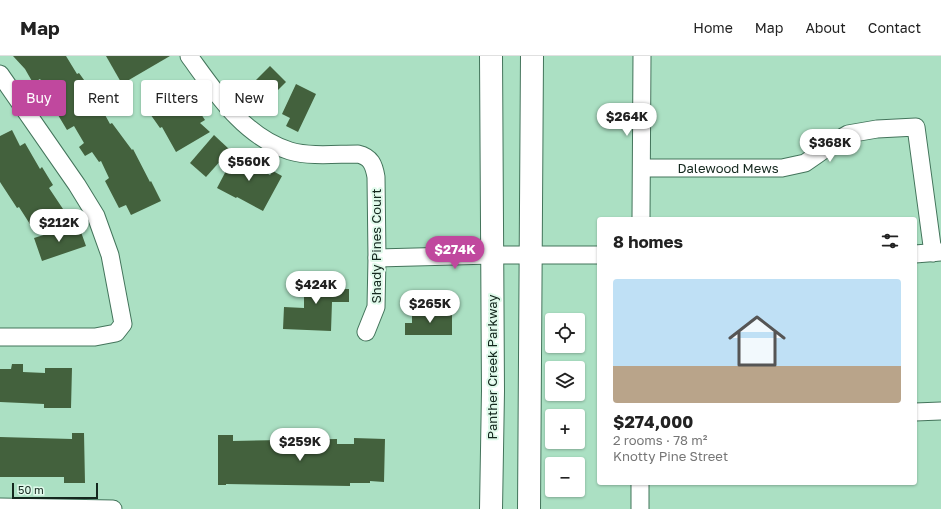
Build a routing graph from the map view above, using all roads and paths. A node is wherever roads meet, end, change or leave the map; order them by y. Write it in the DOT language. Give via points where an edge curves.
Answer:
graph roads {
  1 [pos="188,56"];
  2 [pos="491,56"];
  3 [pos="532,56"];
  4 [pos="642,56"];
  5 [pos="0,74"];
  6 [pos="642,168"];
  7 [pos="641,217"];
  8 [pos="937,253"];
  9 [pos="917,254"];
  10 [pos="492,255"];
  11 [pos="531,255"];
  12 [pos="597,256"];
  13 [pos="377,258"];
  14 [pos="366,332"];
  15 [pos="0,337"];
  16 [pos="941,411"];
  17 [pos="917,412"];
  18 [pos="640,485"];
  19 [pos="0,507"];
  20 [pos="113,509"];
  21 [pos="491,509"];
  22 [pos="529,509"];
  23 [pos="640,509"];
  1 -- 13 [label="street, Shady Pines Court" via="234,114 251,130 275,145 306,154 358,154 369,158 376,177"];
  2 -- 10 [label="main road, Panther Creek Parkway"];
  3 -- 11 [label="main road"];
  4 -- 6 [label="street"];
  5 -- 15 [label="street" via="96,216 110,255 123,324 116,333 95,337"];
  6 -- 7 [label="street"];
  6 -- 8 [label="street, Dalewood Mews" via="782,168 805,163 848,134 877,129 916,127"];
  8 -- 9 [label="street"];
  10 -- 11 [label="street"];
  10 -- 13 [label="street"];
  10 -- 21 [label="main road, Panther Creek Parkway"];
  11 -- 12 [label="street"];
  11 -- 22 [label="main road"];
  13 -- 14 [label="street, Shady Pines Court" via="376,308"];
  16 -- 17 [label="street"];
  18 -- 23 [label="street"];
  19 -- 20 [label="street"];
}
